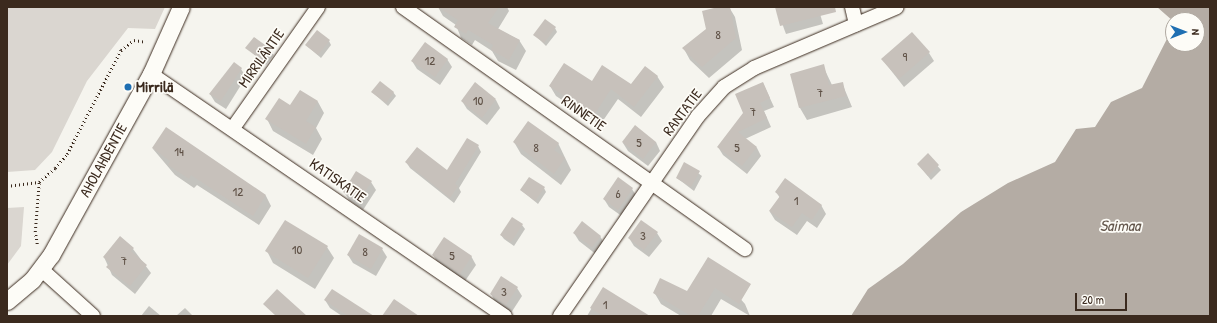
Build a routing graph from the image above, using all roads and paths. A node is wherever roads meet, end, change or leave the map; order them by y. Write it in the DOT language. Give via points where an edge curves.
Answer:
graph roads {
  1 [pos="181,7"];
  2 [pos="318,7"];
  3 [pos="403,7"];
  4 [pos="852,7"];
  5 [pos="897,7"];
  6 [pos="856,25"];
  7 [pos="162,49"];
  8 [pos="151,74"];
  9 [pos="233,128"];
  10 [pos="39,182"];
  11 [pos="653,182"];
  12 [pos="7,186"];
  13 [pos="745,249"];
  14 [pos="51,255"];
  15 [pos="41,269"];
  16 [pos="7,301"];
  17 [pos="93,316"];
  18 [pos="505,316"];
  19 [pos="560,316"];
  1 -- 7 [label="street, AHOLAHDENTIE"];
  2 -- 9 [label="street, MIRRILÄNTIE"];
  3 -- 11 [label="street, RINNETIE"];
  4 -- 6 [label="street"];
  5 -- 6 [label="street, RANTATIE"];
  6 -- 11 [label="street, RANTATIE" via="754,68 724,87 698,116"];
  7 -- 8 [label="street, AHOLAHDENTIE"];
  7 -- 10 [label="path" via="151,43 134,40 121,50 67,154"];
  8 -- 9 [label="street, KATISKATIE"];
  8 -- 14 [label="street, AHOLAHDENTIE"];
  9 -- 18 [label="street, KATISKATIE"];
  10 -- 12 [label="path"];
  10 -- 14 [label="path" via="35,232 37,244"];
  11 -- 13 [label="street, RINNETIE"];
  11 -- 19 [label="street, RANTATIE"];
  14 -- 15 [label="street, AHOLAHDENTIE"];
  15 -- 16 [label="street, AHOLAHDENTIE"];
  15 -- 17 [label="street"];
}
